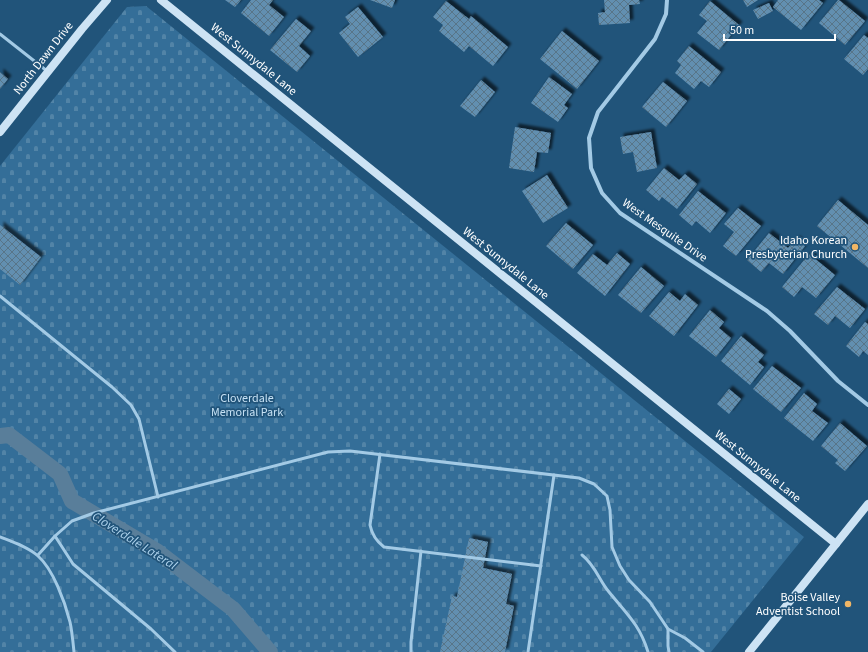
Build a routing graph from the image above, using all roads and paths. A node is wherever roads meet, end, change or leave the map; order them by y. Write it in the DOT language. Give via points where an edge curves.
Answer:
graph roads {
  1 [pos="107,0"];
  2 [pos="161,0"];
  3 [pos="667,0"];
  4 [pos="0,34"];
  5 [pos="48,72"];
  6 [pos="0,132"];
  7 [pos="0,296"];
  8 [pos="868,405"];
  9 [pos="380,454"];
  10 [pos="554,475"];
  11 [pos="158,496"];
  12 [pos="868,504"];
  13 [pos="55,536"];
  14 [pos="0,537"];
  15 [pos="836,544"];
  16 [pos="421,551"];
  17 [pos="38,555"];
  18 [pos="582,555"];
  19 [pos="541,566"];
  20 [pos="668,629"];
  21 [pos="74,652"];
  22 [pos="175,652"];
  23 [pos="411,652"];
  24 [pos="528,652"];
  25 [pos="648,652"];
  26 [pos="670,652"];
  27 [pos="703,652"];
  28 [pos="748,652"];
  1 -- 5 [label="street, North Dawn Drive"];
  2 -- 15 [label="street, West Sunnydale Lane"];
  3 -- 8 [label="street, West Mesquite Drive" via="666,14 655,39 598,112 589,138 590,168 602,193 620,213 767,312"];
  4 -- 5 [label="lane"];
  5 -- 6 [label="street, North Dawn Drive"];
  7 -- 11 [label="lane" via="131,405 139,419"];
  9 -- 10 [label="lane"];
  9 -- 11 [label="lane" via="328,452"];
  9 -- 16 [label="lane" via="370,525 372,533 377,542 384,547"];
  10 -- 19 [label="lane"];
  10 -- 20 [label="lane" via="579,478 594,484 607,496 612,547 620,566 629,580 650,602"];
  11 -- 13 [label="lane" via="72,521"];
  12 -- 15 [label="street"];
  13 -- 17 [label="lane"];
  13 -- 22 [label="lane" via="73,564"];
  14 -- 17 [label="lane"];
  15 -- 28 [label="street"];
  16 -- 19 [label="lane"];
  16 -- 23 [label="lane"];
  17 -- 21 [label="lane" via="56,584 70,622"];
  18 -- 25 [label="lane" via="590,561 609,591 630,616"];
  19 -- 24 [label="lane"];
  20 -- 26 [label="lane"];
  20 -- 27 [label="lane"];
}
